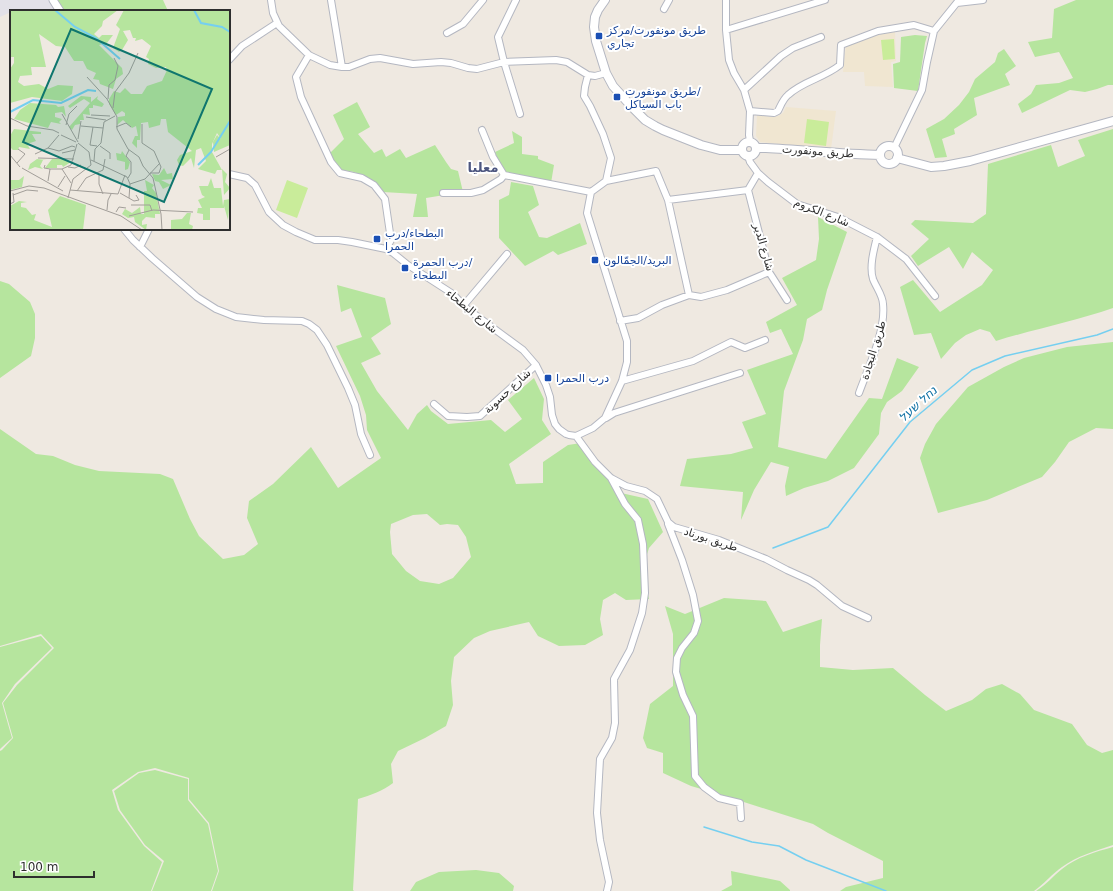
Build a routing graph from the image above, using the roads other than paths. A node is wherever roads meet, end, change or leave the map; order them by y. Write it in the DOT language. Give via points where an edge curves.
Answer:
graph roads {
  1 [pos="52,0"];
  2 [pos="271,0"];
  3 [pos="331,0"];
  4 [pos="483,0"];
  5 [pos="516,0"];
  6 [pos="605,0"];
  7 [pos="669,0"];
  8 [pos="726,0"];
  9 [pos="826,0"];
  10 [pos="983,0"];
  11 [pos="958,1"];
  12 [pos="664,9"];
  13 [pos="59,10"];
  14 [pos="277,23"];
  15 [pos="726,30"];
  16 [pos="934,31"];
  17 [pos="447,32"];
  18 [pos="822,37"];
  19 [pos="309,55"];
  20 [pos="230,59"];
  21 [pos="504,62"];
  22 [pos="342,67"];
  23 [pos="606,73"];
  24 [pos="588,75"];
  25 [pos="744,90"];
  26 [pos="750,111"];
  27 [pos="520,114"];
  28 [pos="1113,121"];
  29 [pos="482,130"];
  30 [pos="750,142"];
  31 [pos="756,148"];
  32 [pos="894,148"];
  33 [pos="741,150"];
  34 [pos="880,155"];
  35 [pos="748,156"];
  36 [pos="897,158"];
  37 [pos="758,173"];
  38 [pos="230,174"];
  39 [pos="504,175"];
  40 [pos="606,181"];
  41 [pos="748,190"];
  42 [pos="592,192"];
  43 [pos="443,193"];
  44 [pos="668,200"];
  45 [pos="125,230"];
  46 [pos="148,230"];
  47 [pos="877,237"];
  48 [pos="140,247"];
  49 [pos="386,249"];
  50 [pos="507,254"];
  51 [pos="769,272"];
  52 [pos="689,295"];
  53 [pos="935,296"];
  54 [pos="787,300"];
  55 [pos="464,305"];
  56 [pos="620,321"];
  57 [pos="765,340"];
  58 [pos="536,365"];
  59 [pos="740,373"];
  60 [pos="622,380"];
  61 [pos="859,393"];
  62 [pos="434,404"];
  63 [pos="605,418"];
  64 [pos="576,436"];
  65 [pos="370,455"];
  66 [pos="611,478"];
  67 [pos="668,522"];
  68 [pos="868,618"];
  69 [pos="741,818"];
  70 [pos="606,891"];
  1 -- 13 [label="street"];
  2 -- 14 [label="street"];
  3 -- 22 [label="street"];
  4 -- 17 [label="street" via="463,24"];
  5 -- 21 [label="street" via="498,37"];
  6 -- 23 [label="main road" via="595,17 594,27"];
  7 -- 12 [label="street"];
  8 -- 15 [label="street"];
  9 -- 15 [label="street"];
  10 -- 11 [label="street"];
  11 -- 16 [label="street"];
  14 -- 19 [label="street"];
  14 -- 20 [label="street" via="242,46"];
  15 -- 25 [label="street" via="729,60"];
  16 -- 26 [label="street" via="914,25 878,31 841,45 840,66 787,95 778,111"];
  16 -- 32 [label="street" via="922,90"];
  18 -- 25 [label="street" via="787,52"];
  19 -- 22 [label="street" via="330,65"];
  19 -- 49 [label="street" via="296,77 301,96 331,162 340,173 362,178 374,185 385,199 391,240"];
  21 -- 22 [label="street" via="477,69 451,63 414,64 380,58"];
  21 -- 24 [label="street" via="556,60 567,62"];
  21 -- 27 [label="street"];
  23 -- 24 [label="street"];
  23 -- 33 [label="main road" via="613,86 632,107 655,126 701,145 720,150"];
  24 -- 40 [label="street" via="584,96 603,134 611,158"];
  25 -- 26 [label="street"];
  26 -- 30 [label="street"];
  28 -- 36 [label="main road" via="944,166 931,167"];
  29 -- 39 [label="street"];
  30 -- 31 [label="main road"];
  30 -- 33 [label="main road" via="743,144"];
  31 -- 34 [label="main road, طريق مونفورت"];
  31 -- 35 [label="main road" via="753,155"];
  32 -- 34 [label="main road" via="885,147"];
  32 -- 36 [label="main road" via="898,153"];
  33 -- 35 [label="main road"];
  34 -- 36 [label="main road" via="886,164 894,163"];
  35 -- 37 [label="street, شارع الكروم"];
  37 -- 41 [label="street"];
  37 -- 47 [label="street, شارع الكروم" via="797,204 838,217"];
  38 -- 49 [label="street, شارع البطحاء" via="247,178 255,184 269,212 283,225 296,232 315,240 338,240"];
  39 -- 42 [label="street"];
  39 -- 43 [label="street" via="483,190 471,193"];
  40 -- 42 [label="street"];
  40 -- 44 [label="street" via="656,171"];
  41 -- 44 [label="street"];
  41 -- 51 [label="street, شارع الدير"];
  42 -- 56 [label="street" via="588,213"];
  44 -- 52 [label="street"];
  45 -- 48 [label="street"];
  46 -- 48 [label="street"];
  47 -- 53 [label="street, شارع الكروم" via="906,260"];
  47 -- 61 [label="street, طريق البجادة" via="872,258 872,278 883,302 884,320"];
  48 -- 65 [label="street" via="216,309 245,318 302,321 317,330 348,388"];
  49 -- 55 [label="street, شارع البطحاء" via="453,294"];
  50 -- 55 [label="street"];
  51 -- 52 [label="street" via="727,290 701,297"];
  51 -- 54 [label="street, شارع الدير"];
  52 -- 56 [label="street" via="638,318"];
  55 -- 58 [label="street, شارع البطحاء" via="523,350"];
  56 -- 60 [label="street" via="627,341 627,362"];
  57 -- 60 [label="street" via="746,348 731,342 693,361"];
  58 -- 62 [label="street, شارع حسونة" via="480,416 448,416"];
  58 -- 64 [label="street, شارع البطحاء" via="550,397 555,424 566,434"];
  59 -- 63 [label="street"];
  60 -- 63 [label="street"];
  63 -- 64 [label="street" via="594,428"];
  64 -- 66 [label="street" via="595,462"];
  66 -- 67 [label="street" via="626,486 645,491 657,499"];
  66 -- 70 [label="street" via="625,504 638,520 643,544 645,593 642,613 630,650 614,679 615,723 612,738 600,759 597,813 609,882"];
  67 -- 68 [label="street, طريق بورناد" via="674,527 719,540 766,559 809,580 842,606"];
  67 -- 69 [label="street" via="693,595 698,622 694,634 677,658 676,672 693,716 695,776 704,787 720,798 740,803"];
}
